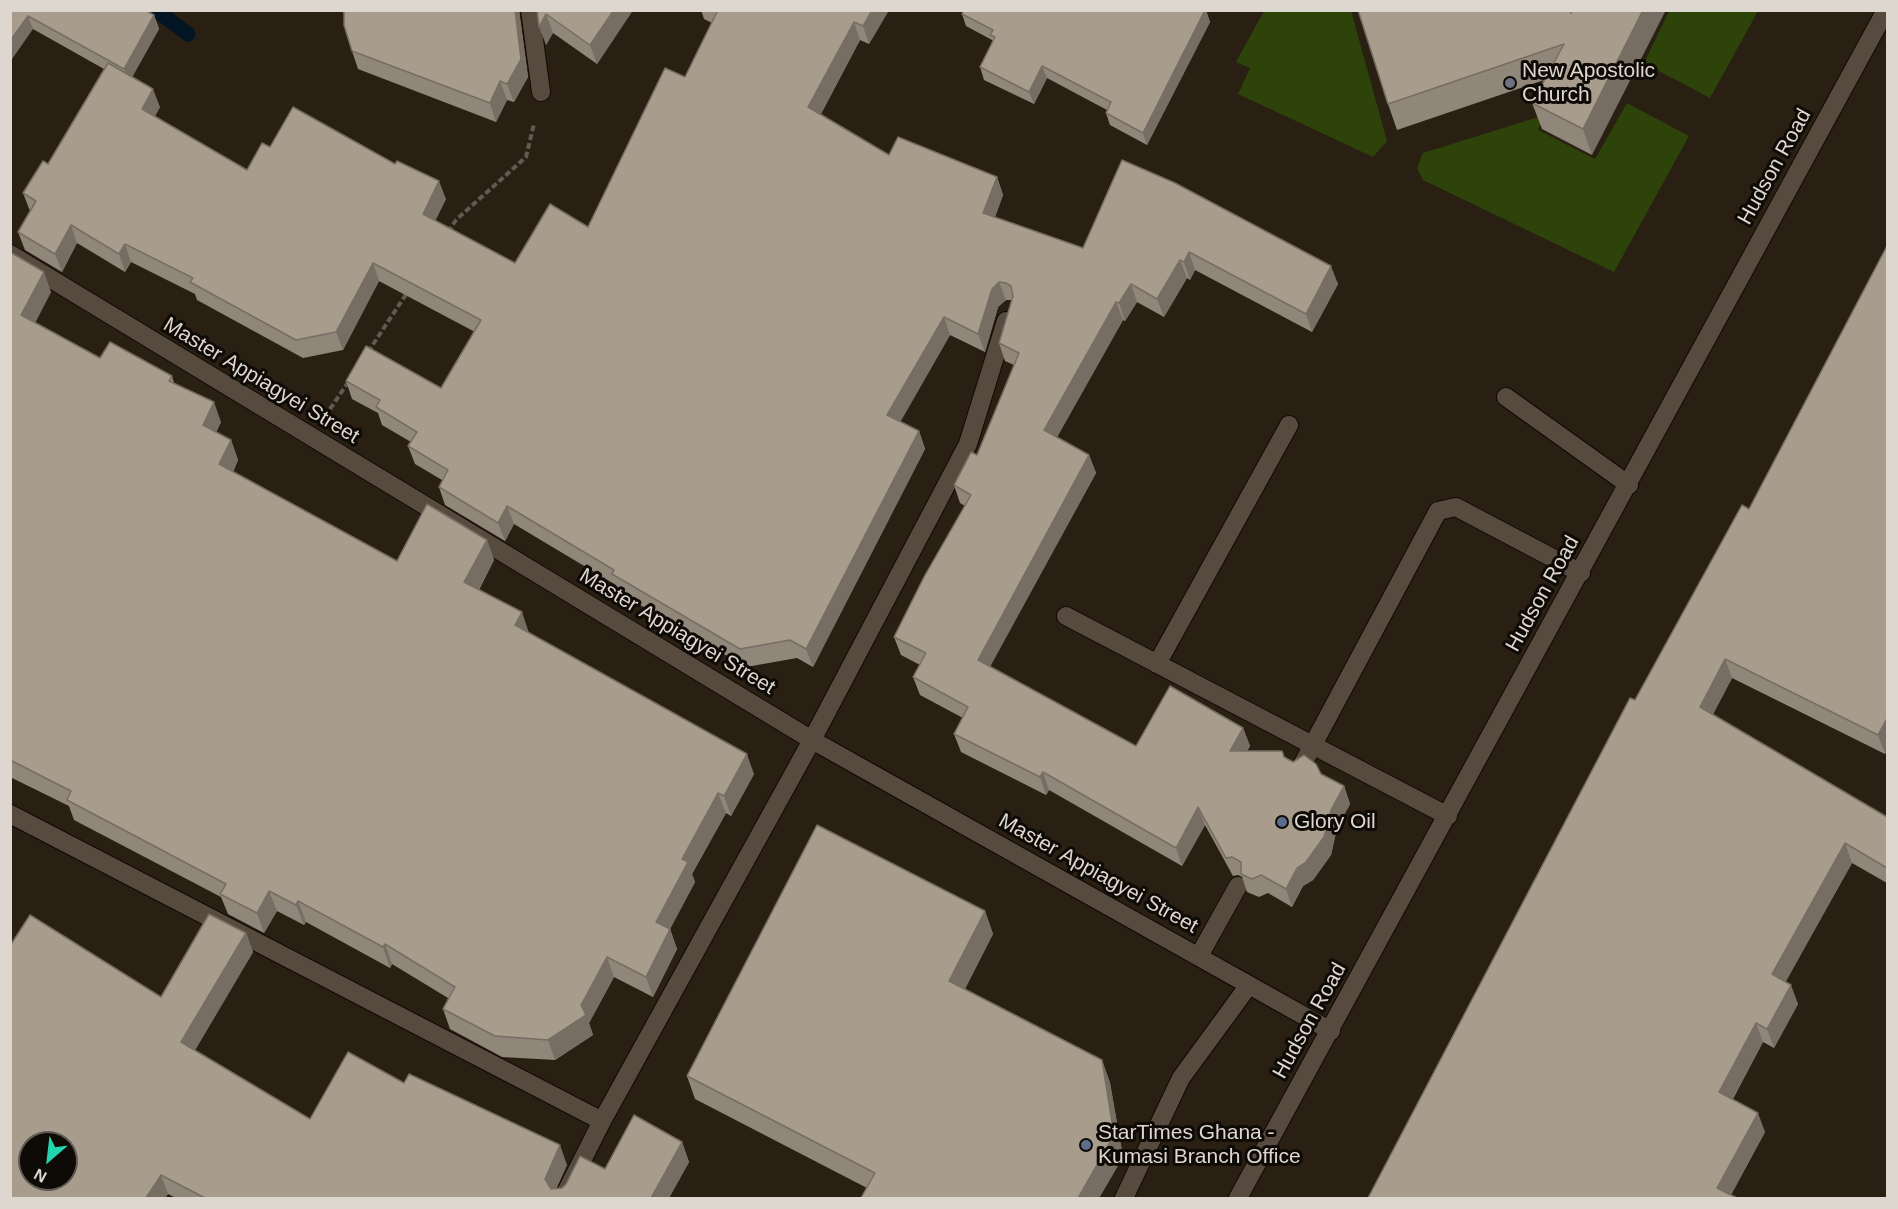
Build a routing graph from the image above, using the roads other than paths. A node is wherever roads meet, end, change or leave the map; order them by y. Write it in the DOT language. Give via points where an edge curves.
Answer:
graph roads {
  1 [pos="531,10"];
  2 [pos="1886,10"];
  3 [pos="541,92"];
  4 [pos="10,254"];
  5 [pos="1009,312"];
  6 [pos="1506,397"];
  7 [pos="1289,425"];
  8 [pos="1629,484"];
  9 [pos="1581,573"];
  10 [pos="1066,616"];
  11 [pos="1157,664"];
  12 [pos="812,740"];
  13 [pos="1312,746"];
  14 [pos="1300,769"];
  15 [pos="10,814"];
  16 [pos="1448,816"];
  17 [pos="1238,885"];
  18 [pos="1199,956"];
  19 [pos="1249,985"];
  20 [pos="1331,1031"];
  21 [pos="602,1121"];
  22 [pos="563,1198"];
  23 [pos="1124,1198"];
  24 [pos="1238,1198"];
  1 -- 3 [label="street"];
  2 -- 8 [label="street, Hudson Road"];
  4 -- 12 [label="street, Master Appiagyei Street"];
  5 -- 12 [label="street" via="968,444"];
  6 -- 8 [label="street"];
  7 -- 11 [label="street"];
  8 -- 9 [label="street, Hudson Road"];
  9 -- 13 [label="street" via="1456,507 1437,512"];
  9 -- 16 [label="street, Hudson Road"];
  10 -- 11 [label="street"];
  11 -- 13 [label="street"];
  12 -- 18 [label="street, Master Appiagyei Street"];
  12 -- 21 [label="street"];
  13 -- 14 [label="street"];
  13 -- 16 [label="street"];
  15 -- 21 [label="street"];
  16 -- 20 [label="street, Hudson Road"];
  17 -- 18 [label="street"];
  18 -- 19 [label="street, Master Appiagyei Street"];
  19 -- 20 [label="street, Master Appiagyei Street"];
  19 -- 23 [label="street" via="1181,1078"];
  20 -- 24 [label="street, Hudson Road"];
  21 -- 22 [label="street"];
}
